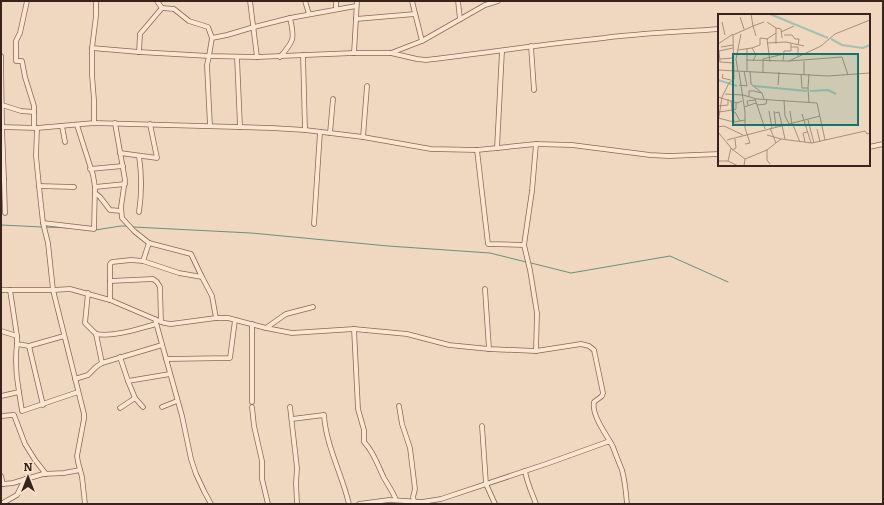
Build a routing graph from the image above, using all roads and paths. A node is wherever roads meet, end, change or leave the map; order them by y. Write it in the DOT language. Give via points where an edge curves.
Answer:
graph roads {
  1 [pos="27,1"];
  2 [pos="96,1"];
  3 [pos="157,1"];
  4 [pos="250,1"];
  5 [pos="305,1"];
  6 [pos="336,1"];
  7 [pos="412,1"];
  8 [pos="458,1"];
  9 [pos="498,1"];
  10 [pos="357,3"];
  11 [pos="485,3"];
  12 [pos="162,8"];
  13 [pos="336,9"];
  14 [pos="309,14"];
  15 [pos="415,14"];
  16 [pos="290,18"];
  17 [pos="356,19"];
  18 [pos="460,19"];
  19 [pos="254,27"];
  20 [pos="718,29"];
  21 [pos="212,38"];
  22 [pos="422,41"];
  23 [pos="531,46"];
  24 [pos="92,48"];
  25 [pos="502,51"];
  26 [pos="139,52"];
  27 [pos="354,53"];
  28 [pos="391,53"];
  29 [pos="303,55"];
  30 [pos="1,56"];
  31 [pos="210,56"];
  32 [pos="237,57"];
  33 [pos="257,57"];
  34 [pos="280,57"];
  35 [pos="1,63"];
  36 [pos="367,86"];
  37 [pos="534,90"];
  38 [pos="332,99"];
  39 [pos="2,105"];
  40 [pos="34,112"];
  41 [pos="94,123"];
  42 [pos="115,124"];
  43 [pos="150,124"];
  44 [pos="77,125"];
  45 [pos="62,126"];
  46 [pos="210,126"];
  47 [pos="2,127"];
  48 [pos="36,128"];
  49 [pos="240,128"];
  50 [pos="305,130"];
  51 [pos="320,132"];
  52 [pos="330,133"];
  53 [pos="363,137"];
  54 [pos="65,142"];
  55 [pos="536,144"];
  56 [pos="883,144"];
  57 [pos="870,147"];
  58 [pos="497,148"];
  59 [pos="477,150"];
  60 [pos="120,153"];
  61 [pos="718,154"];
  62 [pos="139,156"];
  63 [pos="123,166"];
  64 [pos="90,169"];
  65 [pos="3,179"];
  66 [pos="125,184"];
  67 [pos="39,186"];
  68 [pos="74,187"];
  69 [pos="95,187"];
  70 [pos="95,193"];
  71 [pos="122,211"];
  72 [pos="140,212"];
  73 [pos="5,213"];
  74 [pos="43,224"];
  75 [pos="314,224"];
  76 [pos="149,243"];
  77 [pos="524,245"];
  78 [pos="143,261"];
  79 [pos="202,276"];
  80 [pos="110,281"];
  81 [pos="485,289"];
  82 [pos="1,290"];
  83 [pos="10,290"];
  84 [pos="53,290"];
  85 [pos="88,293"];
  86 [pos="110,300"];
  87 [pos="313,307"];
  88 [pos="216,318"];
  89 [pos="235,320"];
  90 [pos="155,321"];
  91 [pos="161,322"];
  92 [pos="252,324"];
  93 [pos="266,328"];
  94 [pos="354,329"];
  95 [pos="1,332"];
  96 [pos="96,334"];
  97 [pos="17,336"];
  98 [pos="64,336"];
  99 [pos="17,344"];
  100 [pos="162,345"];
  101 [pos="28,346"];
  102 [pos="489,349"];
  103 [pos="536,351"];
  104 [pos="120,357"];
  105 [pos="166,359"];
  106 [pos="102,363"];
  107 [pos="170,374"];
  108 [pos="75,379"];
  109 [pos="128,381"];
  110 [pos="18,392"];
  111 [pos="78,392"];
  112 [pos="1,396"];
  113 [pos="135,398"];
  114 [pos="177,401"];
  115 [pos="252,402"];
  116 [pos="43,405"];
  117 [pos="399,406"];
  118 [pos="143,407"];
  119 [pos="162,407"];
  120 [pos="252,407"];
  121 [pos="290,407"];
  122 [pos="120,408"];
  123 [pos="1,416"];
  124 [pos="292,419"];
  125 [pos="482,426"];
  126 [pos="610,442"];
  127 [pos="80,470"];
  128 [pos="525,471"];
  129 [pos="46,474"];
  130 [pos="1,476"];
  131 [pos="26,479"];
  132 [pos="2,484"];
  133 [pos="486,484"];
  134 [pos="396,500"];
  135 [pos="414,501"];
  136 [pos="422,503"];
  137 [pos="1,504"];
  138 [pos="85,504"];
  139 [pos="211,504"];
  140 [pos="268,504"];
  141 [pos="297,504"];
  142 [pos="349,504"];
  143 [pos="359,504"];
  144 [pos="495,504"];
  145 [pos="536,504"];
  146 [pos="628,504"];
  1 -- 40 [label="street" via="16,40 16,61 22,61"];
  2 -- 24 [label="street"];
  3 -- 12 [label="street"];
  4 -- 19 [label="street"];
  5 -- 14 [label="street"];
  6 -- 13 [label="street"];
  7 -- 15 [label="street"];
  8 -- 18 [label="street"];
  9 -- 11 [label="street"];
  10 -- 13 [label="street"];
  10 -- 17 [label="street"];
  11 -- 18 [label="street"];
  12 -- 21 [label="street" via="174,10 189,21 208,27"];
  12 -- 26 [label="street" via="140,34"];
  13 -- 14 [label="street"];
  14 -- 16 [label="street"];
  15 -- 17 [label="street"];
  15 -- 22 [label="street"];
  16 -- 19 [label="street"];
  16 -- 34 [label="street" via="292,43"];
  17 -- 27 [label="street"];
  18 -- 22 [label="street"];
  19 -- 21 [label="street"];
  19 -- 33 [label="street"];
  20 -- 23 [label="street"];
  21 -- 31 [label="street"];
  22 -- 28 [label="street"];
  23 -- 25 [label="street"];
  23 -- 37 [label="street"];
  24 -- 26 [label="street"];
  24 -- 41 [label="street"];
  25 -- 28 [label="street" via="426,60"];
  25 -- 58 [label="street"];
  26 -- 31 [label="street"];
  27 -- 28 [label="street"];
  27 -- 29 [label="street"];
  29 -- 34 [label="street"];
  29 -- 50 [label="street"];
  30 -- 35 [label="street"];
  31 -- 32 [label="street"];
  31 -- 46 [label="street" via="207,64"];
  32 -- 33 [label="street"];
  32 -- 49 [label="street"];
  33 -- 34 [label="street"];
  35 -- 39 [label="street"];
  36 -- 53 [label="street"];
  38 -- 52 [label="street"];
  39 -- 40 [label="street"];
  39 -- 47 [label="street"];
  40 -- 48 [label="street"];
  41 -- 42 [label="street"];
  41 -- 44 [label="street"];
  42 -- 43 [label="street"];
  42 -- 60 [label="street"];
  43 -- 46 [label="street"];
  43 -- 62 [label="street" via="156,158"];
  44 -- 45 [label="street"];
  44 -- 64 [label="street"];
  45 -- 48 [label="street"];
  45 -- 54 [label="street"];
  46 -- 49 [label="street"];
  47 -- 48 [label="street"];
  47 -- 65 [label="street"];
  48 -- 67 [label="street"];
  49 -- 50 [label="street"];
  50 -- 51 [label="street"];
  51 -- 52 [label="street"];
  51 -- 75 [label="street"];
  52 -- 53 [label="street"];
  53 -- 59 [label="street" via="431,149"];
  55 -- 58 [label="street"];
  55 -- 61 [label="street" via="572,145 650,155"];
  55 -- 77 [label="street"];
  56 -- 57 [label="street"];
  58 -- 59 [label="street"];
  59 -- 77 [label="street" via="488,244"];
  60 -- 62 [label="street"];
  60 -- 63 [label="street"];
  62 -- 72 [label="street" via="142,174"];
  63 -- 64 [label="street"];
  63 -- 66 [label="street"];
  64 -- 69 [label="street"];
  65 -- 73 [label="street"];
  66 -- 69 [label="street"];
  66 -- 71 [label="street"];
  67 -- 68 [label="street"];
  67 -- 74 [label="street"];
  69 -- 70 [label="street"];
  70 -- 71 [label="street" via="110,210"];
  70 -- 74 [label="street" via="94,229"];
  71 -- 76 [label="street" via="122,218 126,223"];
  74 -- 84 [label="street" via="48,243"];
  76 -- 78 [label="street"];
  76 -- 79 [label="street" via="191,254"];
  77 -- 103 [label="street" via="537,313"];
  78 -- 79 [label="street" via="179,274"];
  78 -- 80 [label="street" via="112,262"];
  79 -- 88 [label="street" via="212,296"];
  80 -- 86 [label="street"];
  80 -- 91 [label="street" via="157,282 160,287"];
  81 -- 102 [label="street"];
  82 -- 83 [label="street"];
  83 -- 84 [label="street"];
  83 -- 97 [label="street"];
  84 -- 85 [label="street" via="70,289"];
  84 -- 98 [label="street"];
  85 -- 86 [label="street"];
  85 -- 96 [label="street" via="85,323"];
  86 -- 90 [label="street"];
  87 -- 93 [label="street" via="286,314"];
  88 -- 89 [label="street"];
  88 -- 91 [label="street" via="170,324"];
  89 -- 92 [label="street"];
  89 -- 105 [label="street" via="230,358"];
  90 -- 91 [label="street"];
  90 -- 96 [label="street" via="117,333"];
  90 -- 100 [label="street"];
  92 -- 93 [label="street"];
  92 -- 115 [label="street"];
  93 -- 94 [label="street" via="292,333"];
  94 -- 102 [label="street" via="407,334 449,345"];
  94 -- 134 [label="street" via="358,409 364,430 364,442 370,447"];
  95 -- 97 [label="street"];
  96 -- 106 [label="street"];
  97 -- 99 [label="street"];
  98 -- 101 [label="street"];
  98 -- 108 [label="street"];
  99 -- 101 [label="street"];
  99 -- 110 [label="street"];
  100 -- 104 [label="street"];
  100 -- 105 [label="street"];
  101 -- 116 [label="street"];
  102 -- 103 [label="street"];
  103 -- 126 [label="street" via="581,344 594,350 604,393 594,402 593,407"];
  104 -- 106 [label="street"];
  104 -- 109 [label="street"];
  105 -- 107 [label="street"];
  106 -- 108 [label="street" via="88,375"];
  107 -- 109 [label="street"];
  107 -- 114 [label="street"];
  108 -- 111 [label="street"];
  109 -- 113 [label="street"];
  110 -- 112 [label="street"];
  110 -- 116 [label="street" via="22,411"];
  111 -- 116 [label="street"];
  111 -- 127 [label="street" via="84,414 77,456"];
  113 -- 118 [label="street"];
  113 -- 122 [label="street"];
  114 -- 119 [label="street"];
  114 -- 139 [label="street" via="191,460"];
  117 -- 135 [label="street" via="410,448"];
  120 -- 140 [label="street"];
  121 -- 124 [label="street"];
  123 -- 129 [label="street" via="14,415 25,444"];
  124 -- 141 [label="street" via="297,468"];
  124 -- 142 [label="street" via="324,415 329,444"];
  125 -- 133 [label="street"];
  126 -- 128 [label="street"];
  126 -- 146 [label="street" via="622,469"];
  127 -- 129 [label="street" via="64,474"];
  127 -- 138 [label="street"];
  128 -- 133 [label="street"];
  128 -- 145 [label="street"];
  129 -- 131 [label="street"];
  130 -- 132 [label="street"];
  131 -- 132 [label="street"];
  131 -- 137 [label="street" via="17,494"];
  133 -- 136 [label="street"];
  133 -- 144 [label="street"];
  134 -- 135 [label="street"];
  134 -- 143 [label="street"];
  135 -- 136 [label="street"];
}
